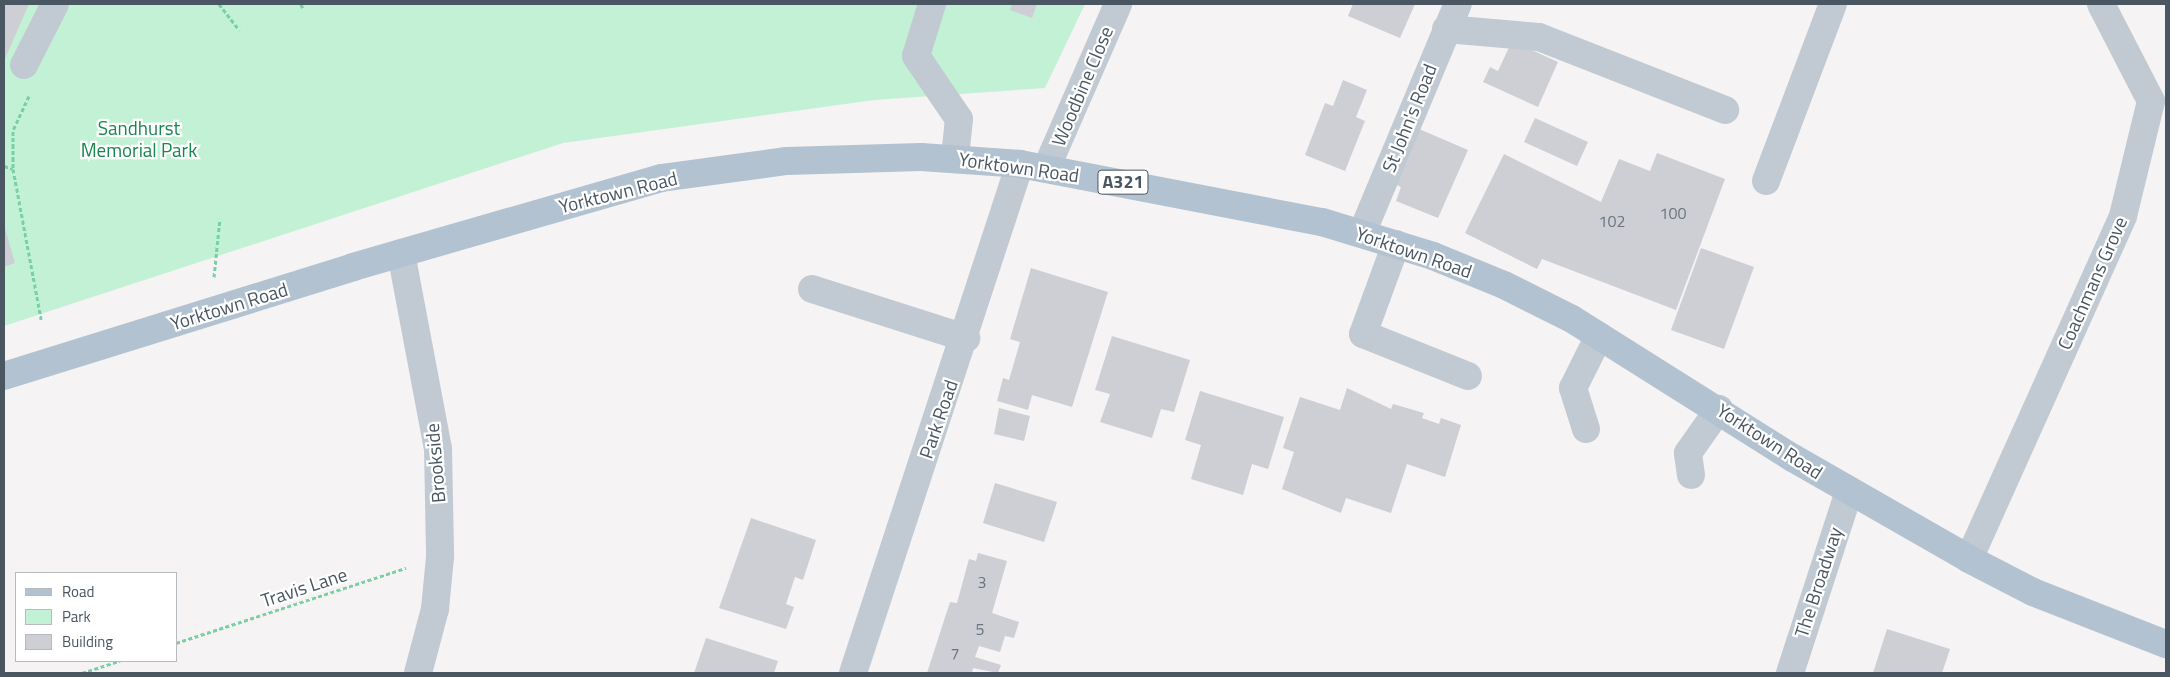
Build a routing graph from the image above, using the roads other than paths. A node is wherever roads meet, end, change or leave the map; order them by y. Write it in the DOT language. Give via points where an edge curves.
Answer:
graph roads {
  1 [pos="55,4"];
  2 [pos="932,4"];
  3 [pos="1118,4"];
  4 [pos="1458,4"];
  5 [pos="1833,4"];
  6 [pos="2101,4"];
  7 [pos="1446,29"];
  8 [pos="24,65"];
  9 [pos="1725,110"];
  10 [pos="956,158"];
  11 [pos="1033,167"];
  12 [pos="1766,181"];
  13 [pos="1362,233"];
  14 [pos="1396,244"];
  15 [pos="401,253"];
  16 [pos="812,289"];
  17 [pos="1599,336"];
  18 [pos="966,338"];
  19 [pos="4,376"];
  20 [pos="1468,376"];
  21 [pos="1719,409"];
  22 [pos="1586,429"];
  23 [pos="1691,474"];
  24 [pos="1849,491"];
  25 [pos="1969,559"];
  26 [pos="2166,644"];
  27 [pos="418,673"];
  28 [pos="853,673"];
  29 [pos="1790,673"];
  1 -- 8 [label="street"];
  2 -- 10 [label="street" via="916,56 959,118"];
  3 -- 11 [label="street, Woodbine Close"];
  4 -- 7 [label="street, St John's Road"];
  5 -- 12 [label="street"];
  6 -- 25 [label="street, Coachmans Grove" via="2151,101 2123,216"];
  7 -- 9 [label="street" via="1539,37"];
  7 -- 13 [label="street, St John's Road"];
  10 -- 11 [label="main road, Yorktown Road / A321"];
  10 -- 15 [label="main road, Yorktown Road / A321" via="787,161 661,178"];
  11 -- 13 [label="main road, Yorktown Road / A321" via="1233,203"];
  11 -- 18 [label="street, Park Road"];
  13 -- 14 [label="main road, Yorktown Road / A321"];
  14 -- 17 [label="main road, Yorktown Road / A321" via="1504,285"];
  14 -- 20 [label="street" via="1363,334"];
  15 -- 19 [label="main road, Yorktown Road / A321"];
  15 -- 27 [label="street, Brookside" via="438,448 440,557 435,609"];
  16 -- 18 [label="street"];
  17 -- 21 [label="main road, Yorktown Road / A321"];
  17 -- 22 [label="street" via="1573,388"];
  18 -- 28 [label="street, Park Road"];
  21 -- 23 [label="street" via="1688,453"];
  21 -- 24 [label="main road, Yorktown Road / A321"];
  24 -- 25 [label="main road, Yorktown Road / A321"];
  24 -- 29 [label="street, The Broadway"];
  25 -- 26 [label="main road, Yorktown Road / A321" via="2032,592"];
}
